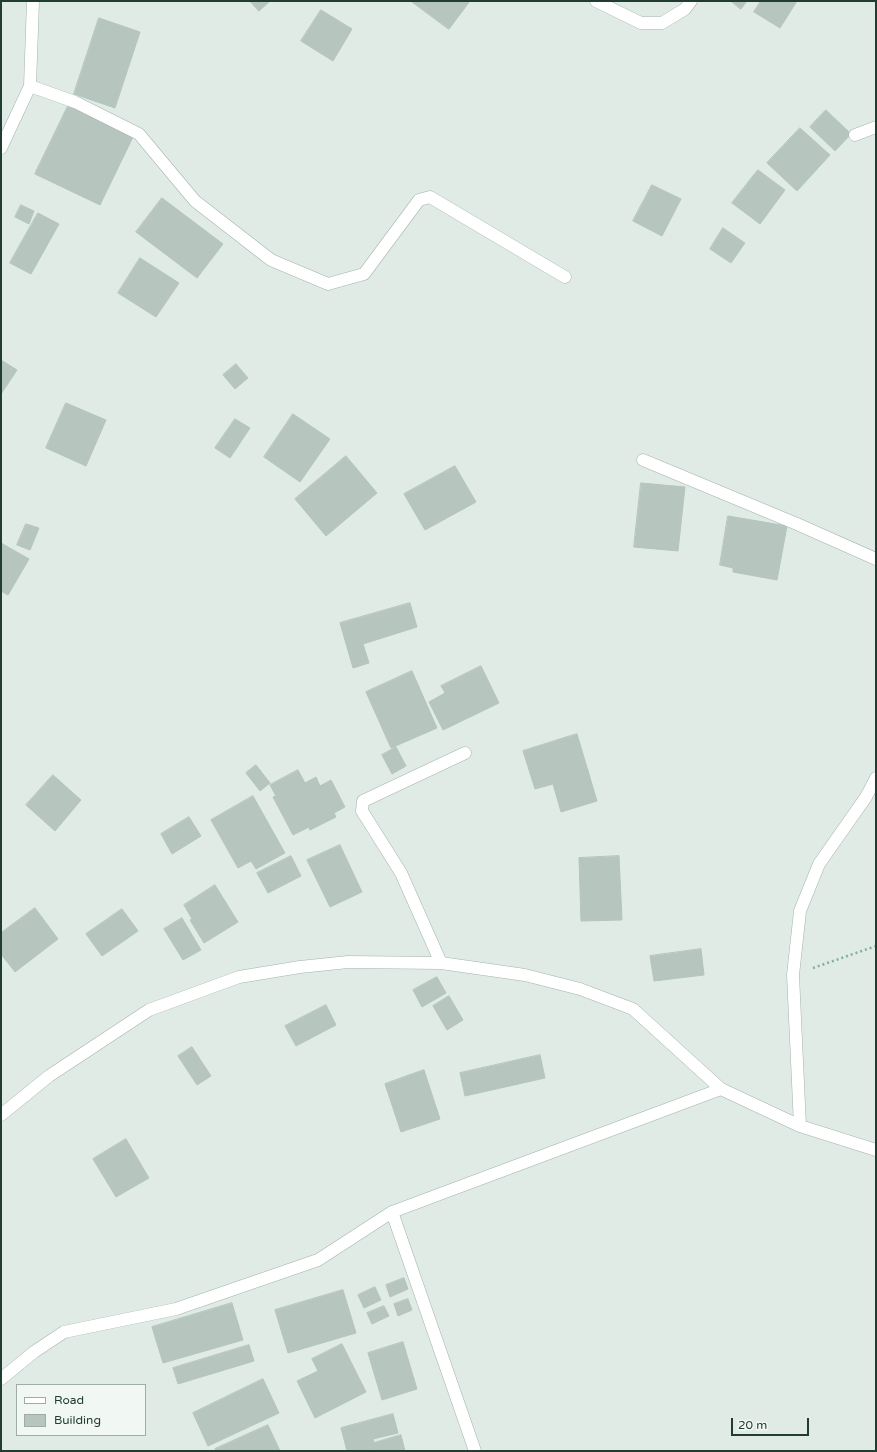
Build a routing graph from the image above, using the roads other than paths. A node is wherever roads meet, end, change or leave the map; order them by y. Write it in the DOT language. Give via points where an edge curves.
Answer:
graph roads {
  1 [pos="33,1"];
  2 [pos="596,1"];
  3 [pos="691,1"];
  4 [pos="30,86"];
  5 [pos="876,127"];
  6 [pos="855,135"];
  7 [pos="1,148"];
  8 [pos="565,277"];
  9 [pos="643,460"];
  10 [pos="876,559"];
  11 [pos="465,754"];
  12 [pos="876,778"];
  13 [pos="442,963"];
  14 [pos="721,1089"];
  15 [pos="1,1115"];
  16 [pos="800,1126"];
  17 [pos="876,1150"];
  18 [pos="392,1212"];
  19 [pos="1,1379"];
  20 [pos="475,1451"];
  1 -- 4 [label="street"];
  2 -- 3 [label="street" via="640,23 662,23 684,9"];
  4 -- 7 [label="street"];
  4 -- 8 [label="street" via="75,102 139,134 195,201 271,260 328,284 364,274 419,200 430,197"];
  5 -- 6 [label="street"];
  9 -- 10 [label="street"];
  11 -- 13 [label="street" via="363,801 362,811 401,873"];
  12 -- 16 [label="street" via="866,797 819,864 800,911 793,975"];
  13 -- 14 [label="street" via="525,975 580,988 633,1009"];
  13 -- 15 [label="street" via="348,962 239,977 149,1010 49,1076"];
  14 -- 16 [label="street"];
  14 -- 18 [label="street"];
  16 -- 17 [label="street"];
  18 -- 19 [label="street" via="318,1260 176,1309 64,1332"];
  18 -- 20 [label="street"];
}
